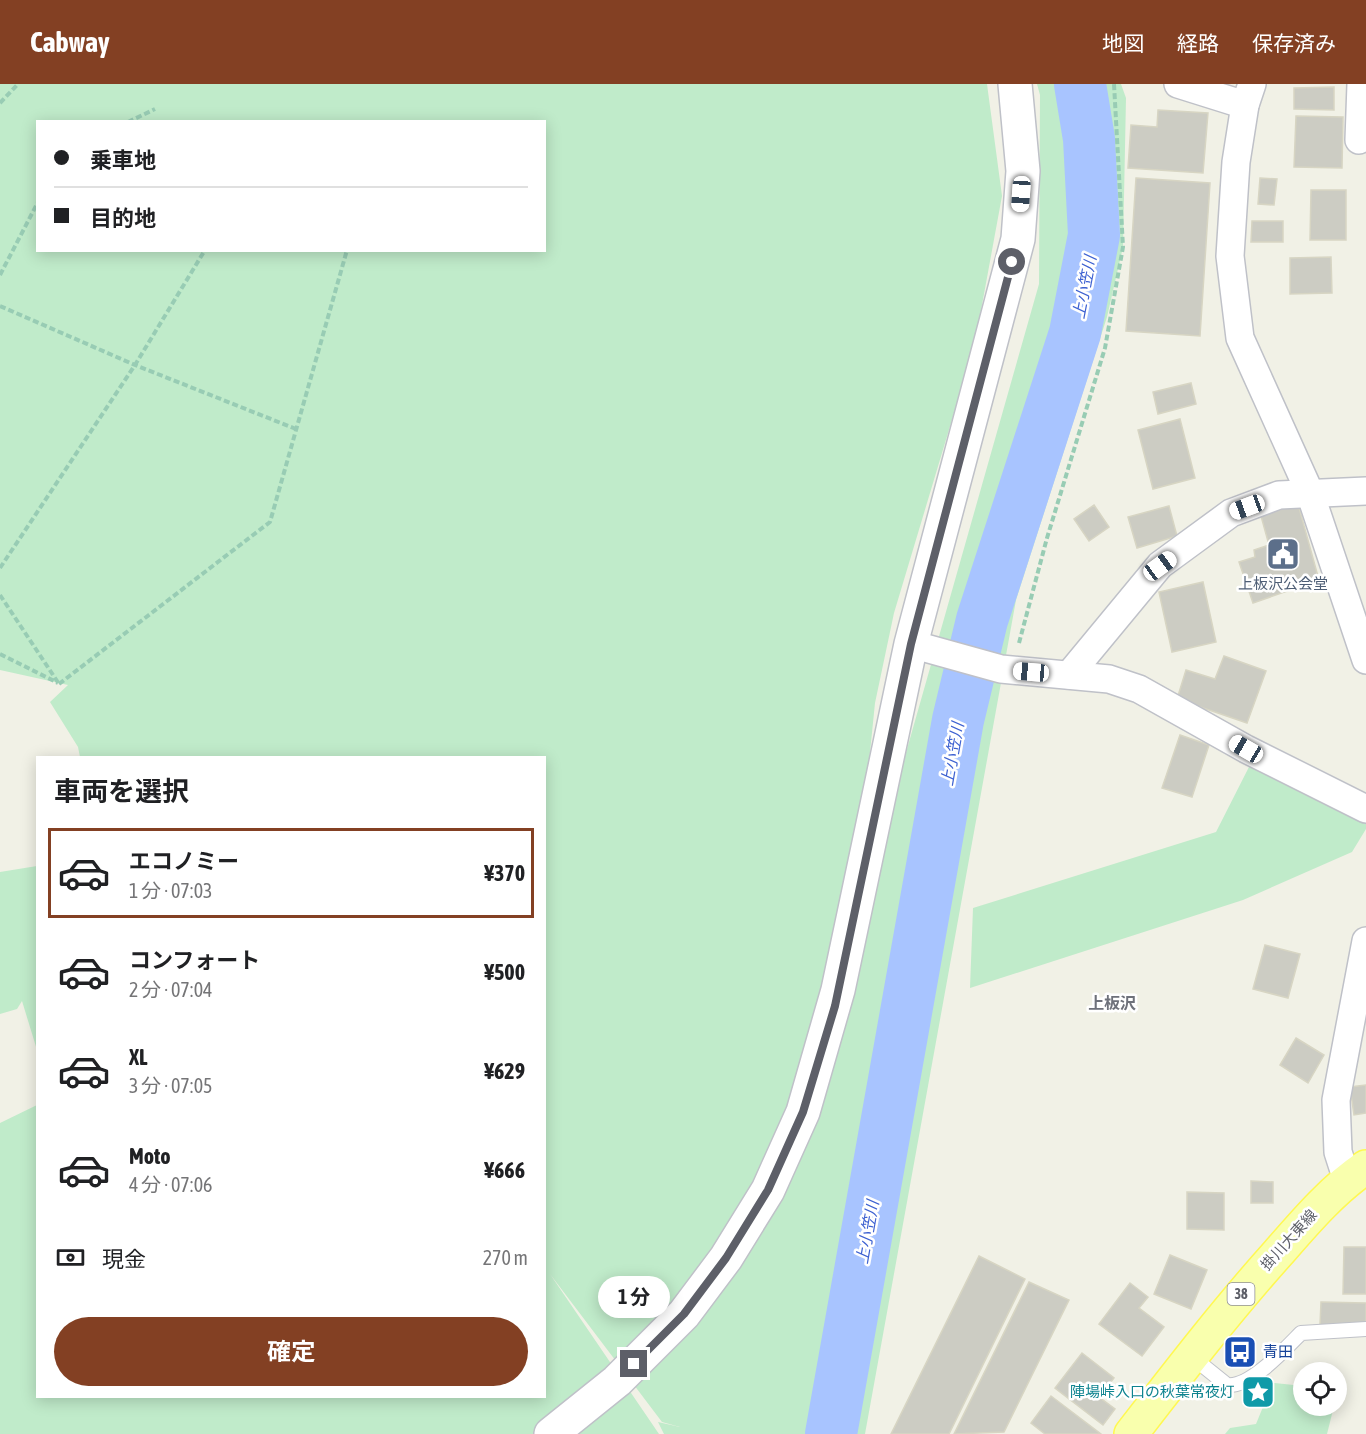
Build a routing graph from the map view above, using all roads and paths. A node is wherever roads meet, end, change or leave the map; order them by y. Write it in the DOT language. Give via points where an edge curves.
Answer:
graph roads {
  1 [pos="18,84"];
  2 [pos="1015,84"];
  3 [pos="1114,84"];
  4 [pos="1178,84"];
  5 [pos="1361,84"];
  6 [pos="1249,95"];
  7 [pos="0,102"];
  8 [pos="155,109"];
  9 [pos="132,120"];
  10 [pos="1359,140"];
  11 [pos="36,206"];
  12 [pos="205,252"];
  13 [pos="347,252"];
  14 [pos="0,275"];
  15 [pos="0,306"];
  16 [pos="135,364"];
  17 [pos="296,429"];
  18 [pos="1366,491"];
  19 [pos="1310,493"];
  20 [pos="0,568"];
  21 [pos="0,595"];
  22 [pos="911,644"];
  23 [pos="0,654"];
  24 [pos="1366,660"];
  25 [pos="1006,669"];
  26 [pos="1069,675"];
  27 [pos="59,684"];
  28 [pos="1366,808"];
  29 [pos="1366,941"];
  30 [pos="1357,1173"];
  31 [pos="1366,1329"];
  32 [pos="1191,1356"];
  33 [pos="551,1434"];
  34 [pos="1131,1434"];
  1 -- 7 [label="path"];
  2 -- 22 [label="street" via="1023,171 1018,239"];
  3 -- 25 [label="path" via="1123,248 1105,348"];
  4 -- 6 [label="street"];
  5 -- 10 [label="street"];
  6 -- 19 [label="street" via="1236,162 1230,256 1240,338"];
  8 -- 9 [label="path"];
  11 -- 14 [label="path"];
  12 -- 16 [label="path"];
  13 -- 17 [label="path"];
  15 -- 16 [label="path"];
  16 -- 17 [label="path"];
  16 -- 20 [label="path"];
  17 -- 27 [label="path" via="270,522"];
  18 -- 19 [label="street"];
  19 -- 24 [label="street"];
  19 -- 26 [label="street" via="1279,495 1231,513 1160,566"];
  21 -- 27 [label="path"];
  22 -- 25 [label="street"];
  22 -- 33 [label="street" via="835,1006 803,1112 768,1190 726,1258 684,1314 617,1381"];
  23 -- 27 [label="path"];
  25 -- 26 [label="street"];
  26 -- 28 [label="street" via="1109,679 1140,689 1246,749"];
  29 -- 30 [label="street" via="1336,1100 1338,1152"];
  30 -- 32 [label="main road, 掛川大東線 / 38" via="1315,1212"];
  31 -- 32 [label="lane" via="1301,1333 1275,1359 1233,1386"];
  32 -- 34 [label="main road, 掛川大東線 / 38"];
}
